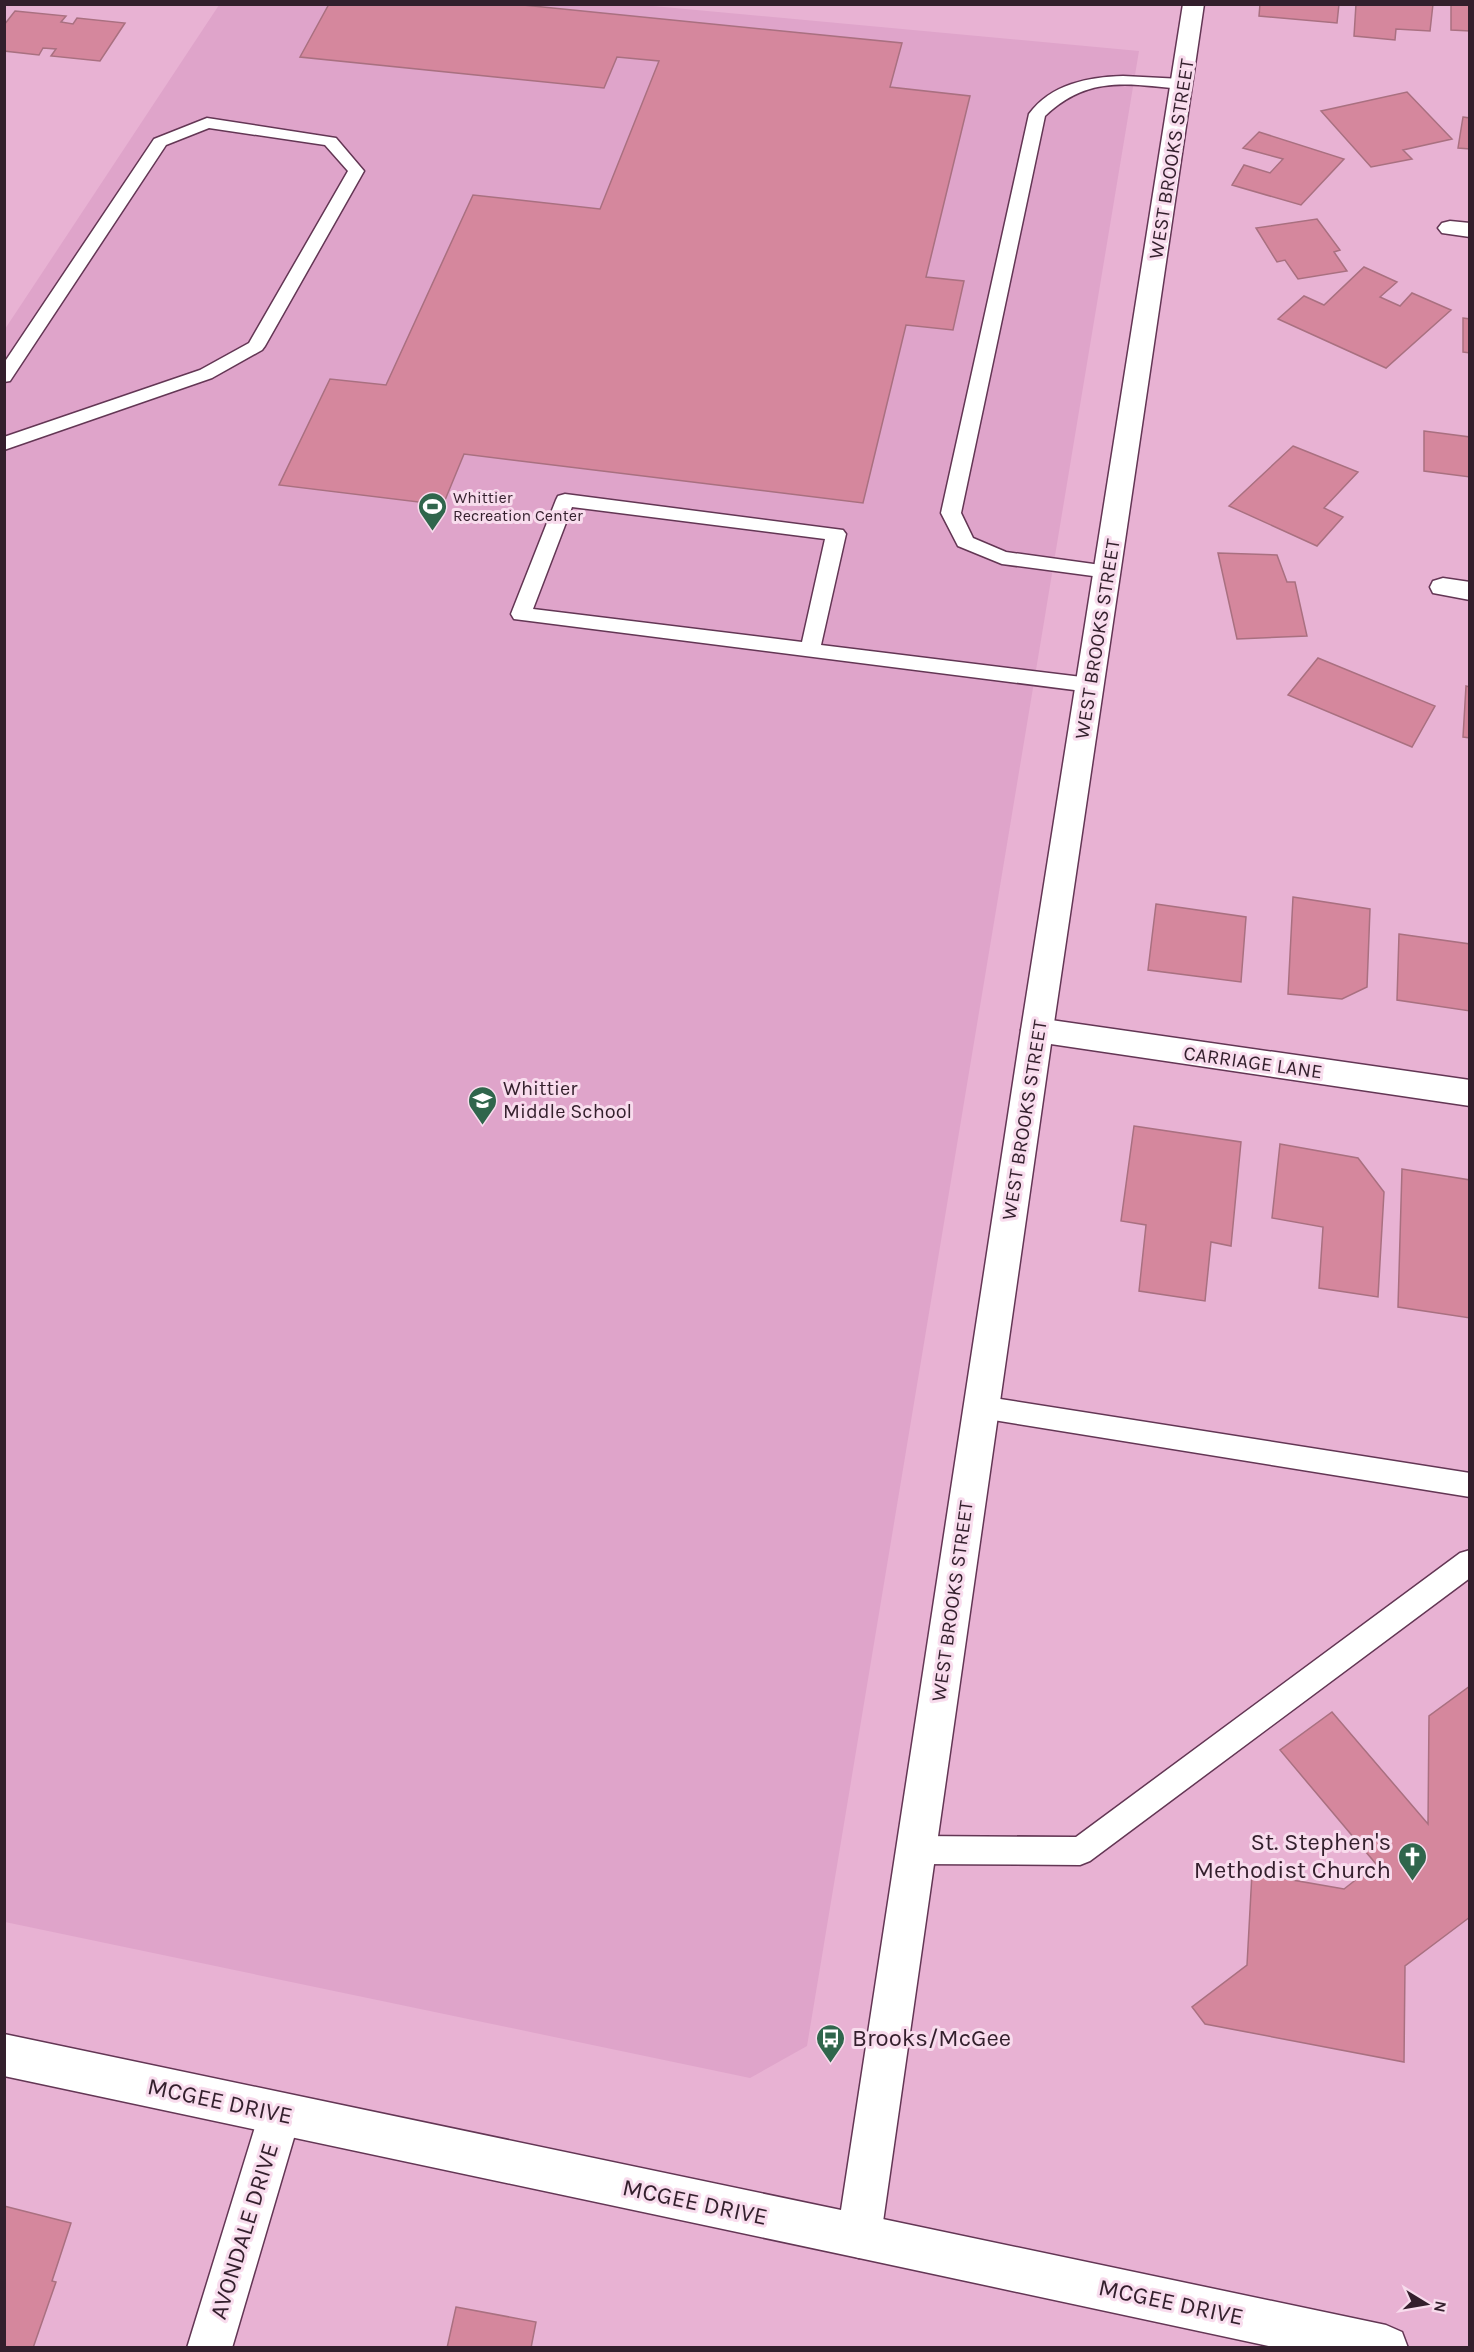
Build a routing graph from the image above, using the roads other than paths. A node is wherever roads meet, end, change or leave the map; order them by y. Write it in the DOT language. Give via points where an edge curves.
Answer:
graph roads {
  1 [pos="1194,4"];
  2 [pos="1182,84"];
  3 [pos="4,377"];
  4 [pos="4,444"];
  5 [pos="1108,572"];
  6 [pos="810,650"];
  7 [pos="1090,685"];
  8 [pos="1037,1030"];
  9 [pos="1470,1093"];
  10 [pos="981,1407"];
  11 [pos="1470,1485"];
  12 [pos="1470,1562"];
  13 [pos="916,1850"];
  14 [pos="4,2055"];
  15 [pos="280,2114"];
  16 [pos="859,2236"];
  17 [pos="1333,2342"];
  18 [pos="209,2348"];
  19 [pos="1386,2348"];
  1 -- 2 [label="street, WEST BROOKS STREET"];
  2 -- 5 [label="street, WEST BROOKS STREET"];
  2 -- 5 [label="lane" via="1096,82 1064,91 1037,114 951,513 965,542 1002,558"];
  3 -- 4 [label="lane" via="160,142 207,123 330,141 356,171 256,346 206,374"];
  5 -- 7 [label="street, WEST BROOKS STREET"];
  6 -- 6 [label="lane" via="836,534 566,500 521,614"];
  6 -- 7 [label="lane"];
  7 -- 8 [label="street, WEST BROOKS STREET"];
  8 -- 9 [label="street, CARRIAGE LANE"];
  8 -- 10 [label="street, WEST BROOKS STREET"];
  10 -- 11 [label="lane"];
  10 -- 13 [label="street, WEST BROOKS STREET"];
  12 -- 13 [label="lane" via="1080,1851"];
  13 -- 16 [label="street, WEST BROOKS STREET"];
  14 -- 15 [label="street, MCGEE DRIVE"];
  15 -- 16 [label="street, MCGEE DRIVE"];
  15 -- 18 [label="street, AVONDALE DRIVE"];
  16 -- 17 [label="street, MCGEE DRIVE"];
  17 -- 19 [label="street, MCGEE DRIVE"];
}
